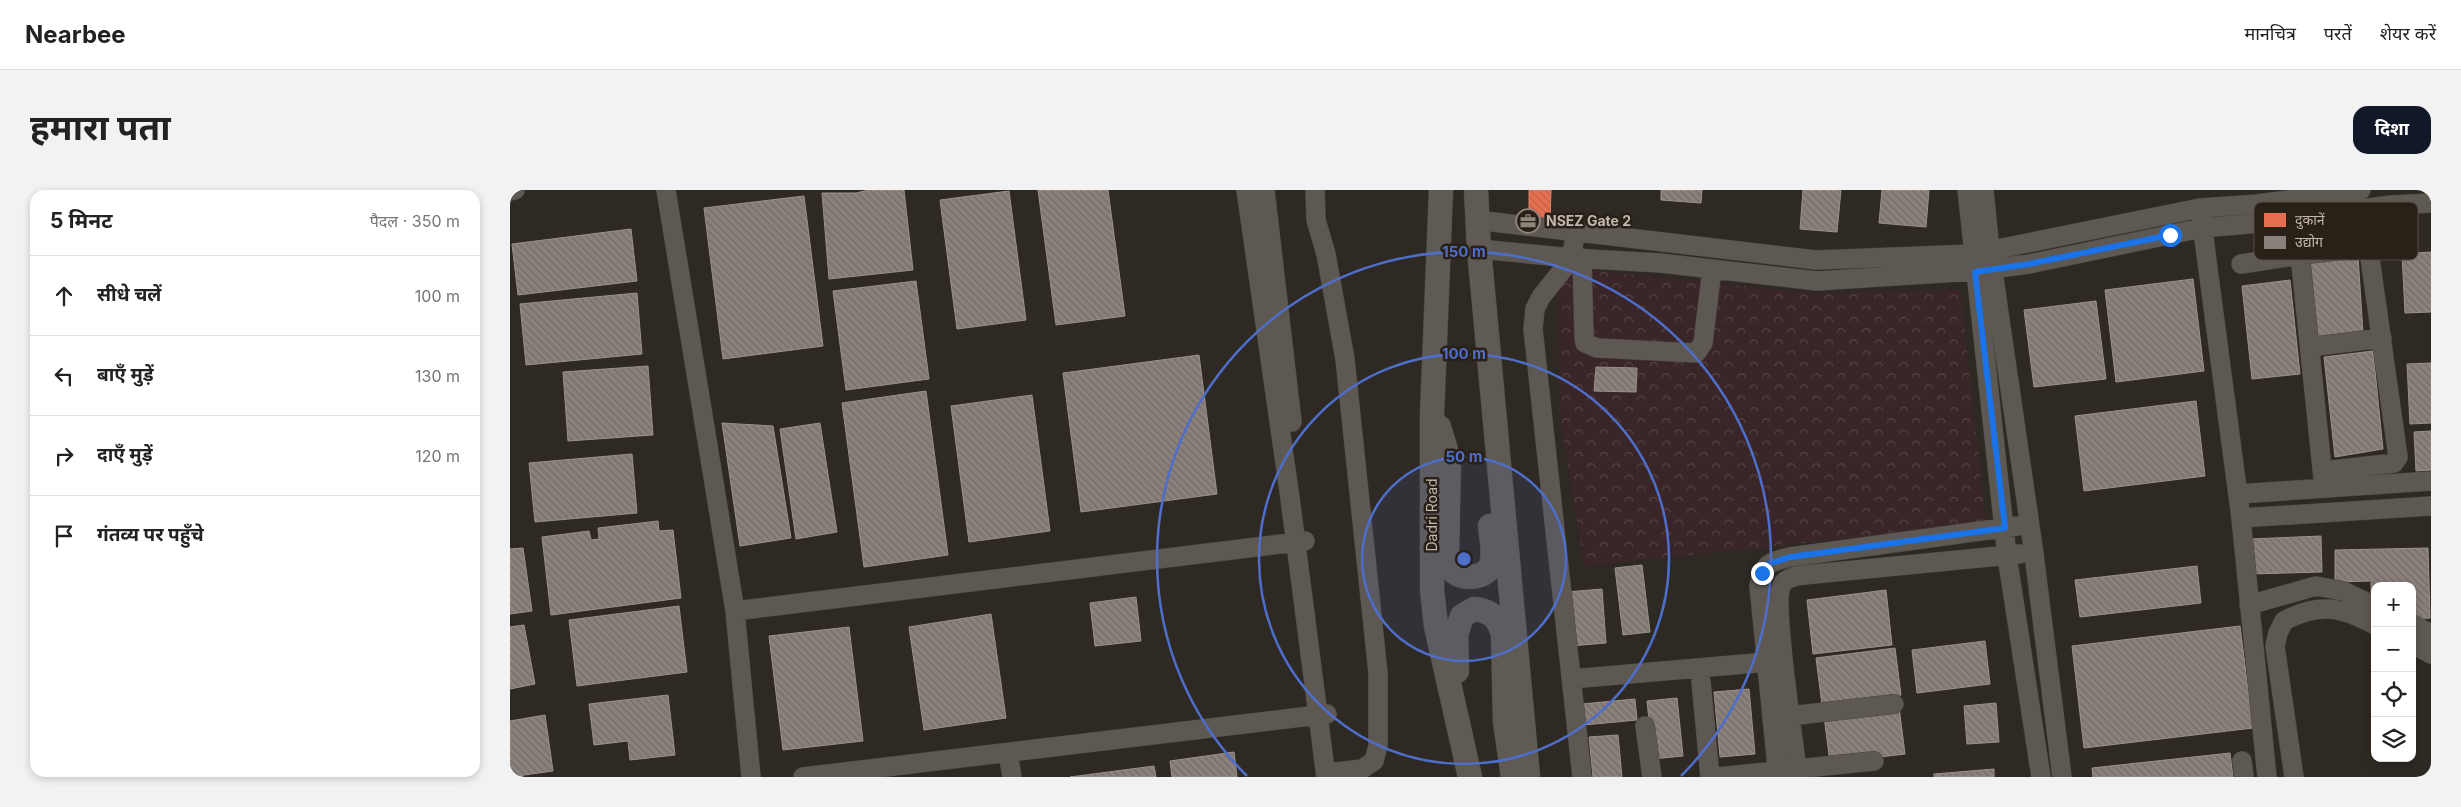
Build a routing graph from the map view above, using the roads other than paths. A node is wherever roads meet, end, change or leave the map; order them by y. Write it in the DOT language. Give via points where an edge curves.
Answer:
graph roads {
  1 [pos="515,190"];
  2 [pos="666,190"];
  3 [pos="1246,190"];
  4 [pos="1265,190"];
  5 [pos="1315,190"];
  6 [pos="1441,190"];
  7 [pos="1476,190"];
  8 [pos="1967,190"];
  9 [pos="1984,190"];
  10 [pos="2361,190"];
  11 [pos="510,191"];
  12 [pos="2391,198"];
  13 [pos="2418,199"];
  14 [pos="2273,202"];
  15 [pos="2379,202"];
  16 [pos="2254,204"];
  17 [pos="2200,208"];
  18 [pos="1476,220"];
  19 [pos="2254,222"];
  20 [pos="2202,228"];
  21 [pos="1575,231"];
  22 [pos="1479,249"];
  23 [pos="1733,250"];
  24 [pos="1577,258"];
  25 [pos="2267,260"];
  26 [pos="2301,260"];
  27 [pos="2371,260"];
  28 [pos="1983,261"];
  29 [pos="2241,264"];
  30 [pos="1721,270"];
  31 [pos="2382,338"];
  32 [pos="2310,348"];
  33 [pos="1432,414"];
  34 [pos="1496,418"];
  35 [pos="2323,479"];
  36 [pos="2431,480"];
  37 [pos="2238,494"];
  38 [pos="2431,506"];
  39 [pos="2241,518"];
  40 [pos="2029,524"];
  41 [pos="2005,528"];
  42 [pos="1300,542"];
  43 [pos="2034,552"];
  44 [pos="2007,556"];
  45 [pos="1776,560"];
  46 [pos="1783,582"];
  47 [pos="2371,604"];
  48 [pos="2249,605"];
  49 [pos="735,611"];
  50 [pos="2371,623"];
  51 [pos="2416,626"];
  52 [pos="2431,634"];
  53 [pos="2416,646"];
  54 [pos="2431,654"];
  55 [pos="1775,661"];
  56 [pos="1571,679"];
  57 [pos="1702,681"];
  58 [pos="1894,704"];
  59 [pos="1322,714"];
  60 [pos="1790,716"];
  61 [pos="1646,726"];
  62 [pos="1461,742"];
  63 [pos="1008,753"];
  64 [pos="1874,761"];
  65 [pos="1798,773"];
  66 [pos="1778,774"];
  67 [pos="1333,775"];
  68 [pos="751,777"];
  69 [pos="803,777"];
  70 [pos="1012,777"];
  71 [pos="1470,777"];
  72 [pos="1513,777"];
  73 [pos="1528,777"];
  74 [pos="1582,777"];
  75 [pos="1652,777"];
  76 [pos="1710,777"];
  77 [pos="1717,777"];
  78 [pos="2041,777"];
  79 [pos="2062,777"];
  80 [pos="2267,777"];
  81 [pos="2294,777"];
  1 -- 11 [label="street"];
  2 -- 49 [label="street"];
  3 -- 42 [label="street"];
  4 -- 42 [label="street"];
  5 -- 67 [label="street" via="1316,220 1326,254 1345,359 1378,672 1378,746 1374,761 1362,769"];
  6 -- 33 [label="main road, Dadri Road"];
  7 -- 18 [label="main road"];
  8 -- 28 [label="street"];
  9 -- 28 [label="street"];
  10 -- 14 [label="street"];
  12 -- 13 [label="street"];
  12 -- 15 [label="street"];
  16 -- 17 [label="street"];
  17 -- 20 [label="street"];
  17 -- 28 [label="street"];
  18 -- 21 [label="street"];
  18 -- 22 [label="main road"];
  19 -- 20 [label="street"];
  20 -- 28 [label="street" via="2029,264"];
  20 -- 37 [label="street"];
  21 -- 23 [label="street"];
  21 -- 24 [label="street"];
  22 -- 24 [label="street"];
  22 -- 34 [label="main road"];
  23 -- 28 [label="street" via="1816,260"];
  23 -- 30 [label="street"];
  24 -- 30 [label="street"];
  24 -- 30 [label="street" via="1585,343 1597,348 1696,353 1703,343"];
  24 -- 56 [label="street" via="1541,297 1535,309 1533,329"];
  25 -- 29 [label="street"];
  26 -- 32 [label="street"];
  27 -- 31 [label="street"];
  28 -- 30 [label="street" via="1817,281"];
  28 -- 40 [label="street"];
  28 -- 41 [label="street"];
  31 -- 32 [label="street"];
  31 -- 35 [label="street" via="2398,460"];
  32 -- 35 [label="street"];
  33 -- 34 [label="main road" via="1443,434 1449,460 1449,566 1453,572 1478,577 1491,565 1485,464"];
  33 -- 62 [label="main road, Dadri Road" via="1432,590 1436,626"];
  34 -- 73 [label="main road"];
  35 -- 36 [label="street"];
  35 -- 37 [label="street"];
  37 -- 39 [label="street"];
  38 -- 39 [label="street"];
  39 -- 48 [label="street"];
  40 -- 41 [label="street"];
  40 -- 43 [label="street"];
  41 -- 44 [label="street"];
  41 -- 45 [label="street"];
  42 -- 49 [label="street"];
  42 -- 59 [label="street"];
  43 -- 44 [label="street"];
  43 -- 79 [label="street"];
  44 -- 46 [label="street" via="1804,575"];
  44 -- 78 [label="street"];
  45 -- 46 [label="street"];
  45 -- 55 [label="street" via="1768,564 1762,573 1759,586"];
  46 -- 55 [label="street"];
  47 -- 48 [label="street" via="2343,591 2316,586"];
  48 -- 80 [label="street"];
  49 -- 68 [label="street"];
  50 -- 81 [label="street" via="2350,612 2321,608 2292,617 2281,627 2276,646"];
  51 -- 52 [label="street"];
  53 -- 54 [label="street"];
  55 -- 56 [label="street"];
  55 -- 60 [label="street"];
  55 -- 66 [label="street"];
  56 -- 74 [label="street"];
  57 -- 76 [label="street"];
  58 -- 60 [label="street"];
  59 -- 63 [label="street"];
  59 -- 67 [label="street"];
  60 -- 65 [label="street"];
  61 -- 75 [label="street"];
  62 -- 71 [label="main road, Dadri Road"];
  62 -- 72 [label="main road" via="1456,635 1462,616 1474,610 1484,610 1493,614 1502,634 1505,722"];
  63 -- 69 [label="street"];
  63 -- 70 [label="street"];
  64 -- 65 [label="street"];
  65 -- 66 [label="street"];
  66 -- 77 [label="street"];
}
